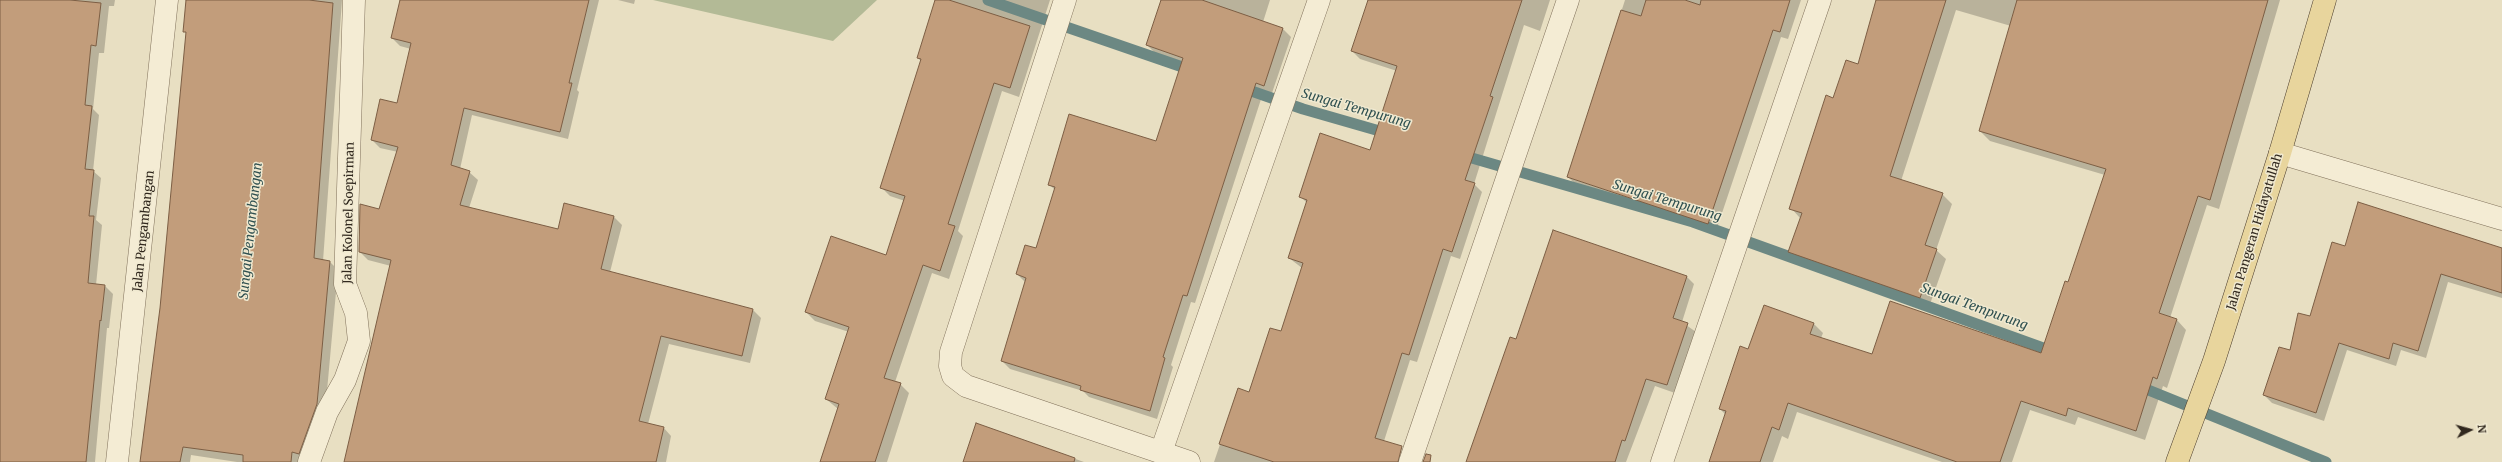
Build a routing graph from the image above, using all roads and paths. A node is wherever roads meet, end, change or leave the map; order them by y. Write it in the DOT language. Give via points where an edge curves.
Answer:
graph roads {
  1 [pos="167,0"];
  2 [pos="354,0"];
  3 [pos="1065,0"];
  4 [pos="1320,0"];
  5 [pos="1568,0"];
  6 [pos="1820,0"];
  7 [pos="2325,0"];
  8 [pos="2280,153"];
  9 [pos="2502,219"];
  10 [pos="1161,452"];
  11 [pos="117,462"];
  12 [pos="309,462"];
  13 [pos="1189,462"];
  14 [pos="1410,462"];
  15 [pos="1662,462"];
  16 [pos="2177,462"];
  1 -- 11 [label="street, Jalan Pengambangan"];
  2 -- 12 [label="street, Jalan Kolonel Soepirman" via="345,284 356,313 359,341 345,380 327,412"];
  3 -- 10 [label="street" via="1048,46 952,352 950,366 953,376 966,386"];
  4 -- 10 [label="street"];
  5 -- 14 [label="street"];
  6 -- 15 [label="street"];
  7 -- 8 [label="main road, Jalan Pangeran Hidayatullah"];
  8 -- 9 [label="street"];
  8 -- 16 [label="main road, Jalan Pangeran Hidayatullah" via="2214,361"];
  10 -- 13 [label="street"];
}
